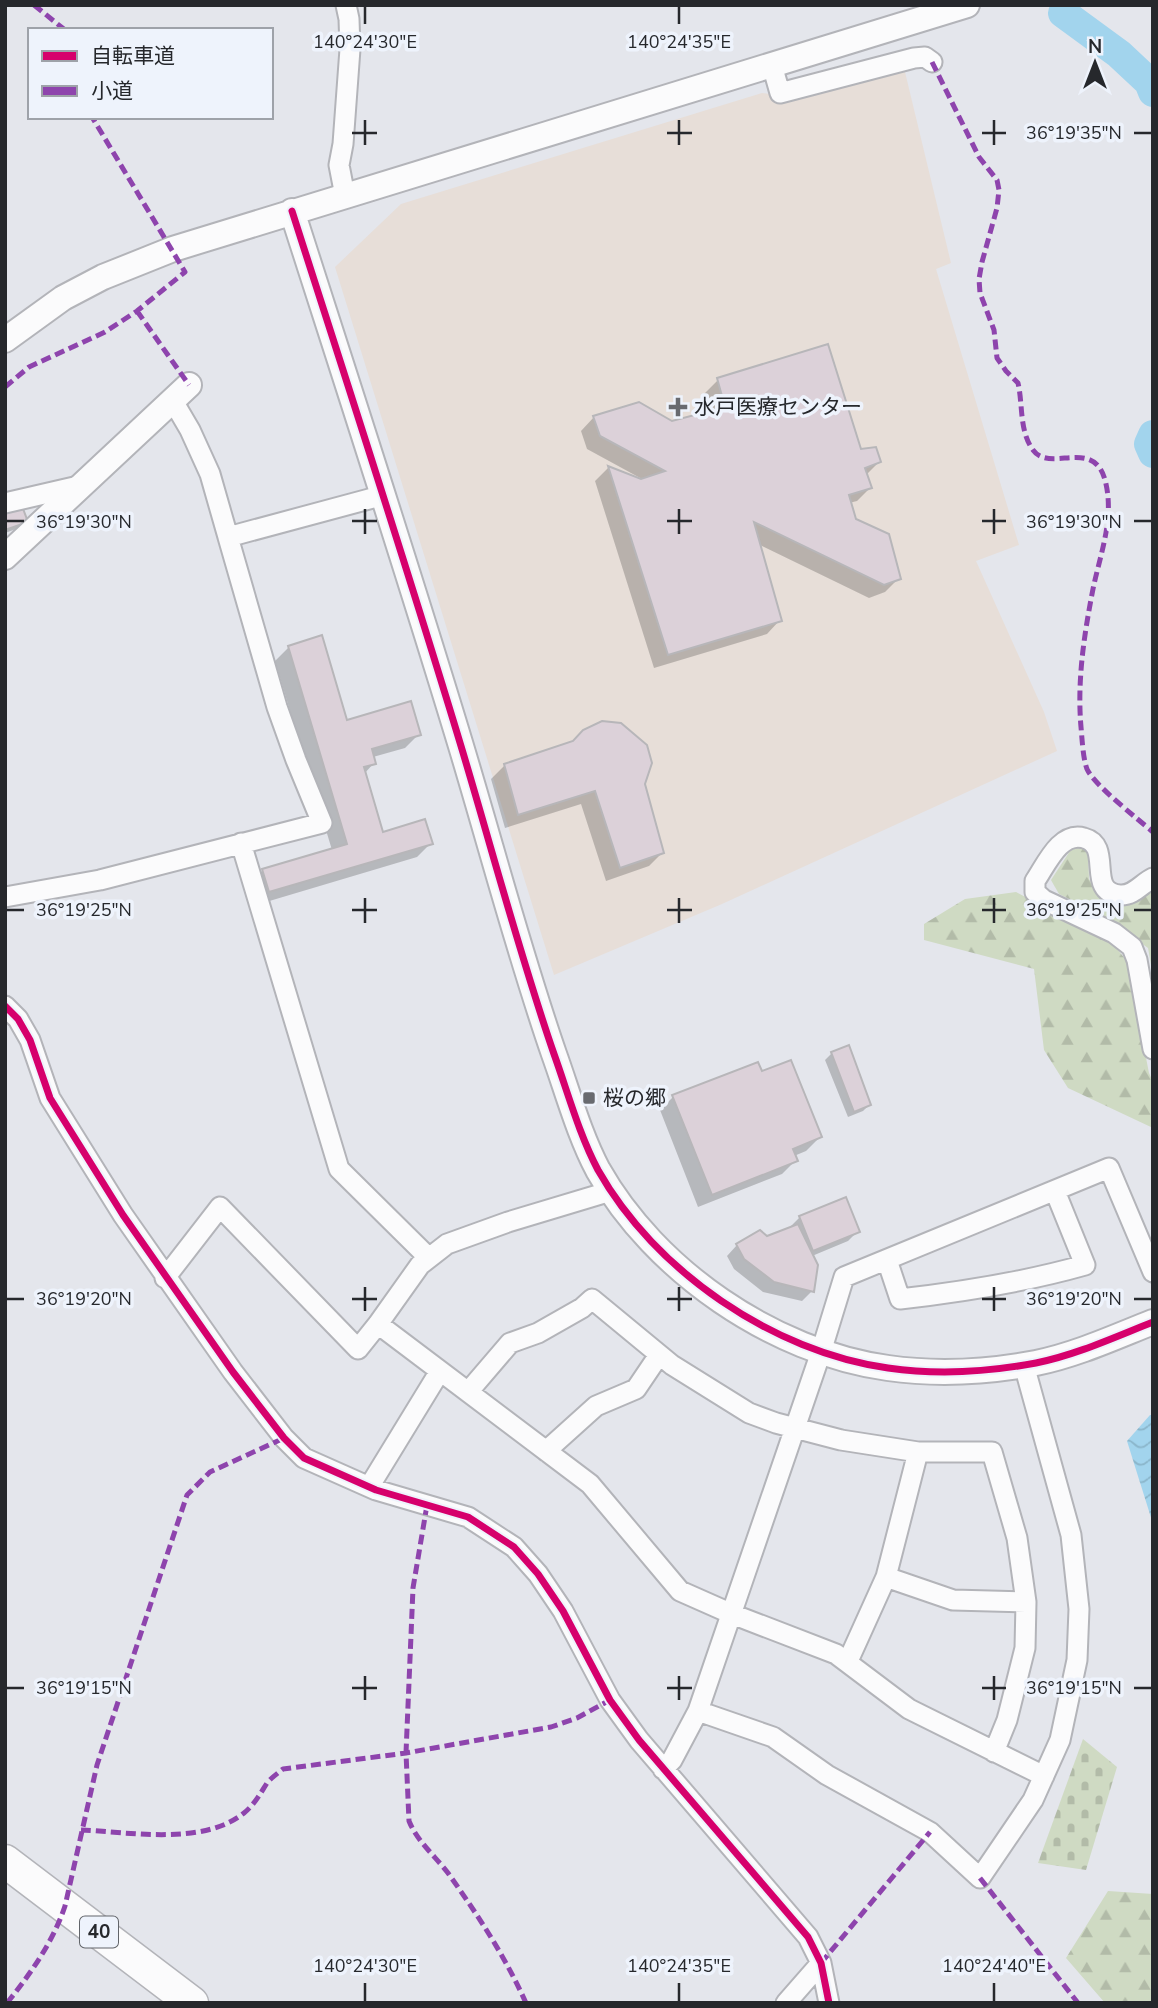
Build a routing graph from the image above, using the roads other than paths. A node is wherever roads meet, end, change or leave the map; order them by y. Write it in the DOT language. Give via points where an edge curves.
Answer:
graph roads {
  1 [pos="346,5"];
  2 [pos="967,5"];
  3 [pos="932,62"];
  4 [pos="772,65"];
  5 [pos="345,196"];
  6 [pos="292,211"];
  7 [pos="5,340"];
  8 [pos="181,393"];
  9 [pos="85,484"];
  10 [pos="384,495"];
  11 [pos="5,503"];
  12 [pos="228,537"];
  13 [pos="5,557"];
  14 [pos="241,844"];
  15 [pos="1153,878"];
  16 [pos="5,897"];
  17 [pos="5,1006"];
  18 [pos="1153,1049"];
  19 [pos="611,1191"];
  20 [pos="1055,1191"];
  21 [pos="429,1258"];
  22 [pos="887,1260"];
  23 [pos="1153,1272"];
  24 [pos="166,1278"];
  25 [pos="1153,1322"];
  26 [pos="379,1324"];
  27 [pos="821,1352"];
  28 [pos="659,1355"];
  29 [pos="1024,1365"];
  30 [pos="440,1371"];
  31 [pos="468,1392"];
  32 [pos="795,1428"];
  33 [pos="546,1451"];
  34 [pos="918,1451"];
  35 [pos="369,1487"];
  36 [pos="886,1577"];
  37 [pos="1026,1602"];
  38 [pos="732,1614"];
  39 [pos="848,1661"];
  40 [pos="698,1711"];
  41 [pos="993,1752"];
  42 [pos="663,1769"];
  43 [pos="1044,1776"];
  44 [pos="5,1861"];
  45 [pos="821,1963"];
  46 [pos="192,2003"];
  47 [pos="786,2003"];
  48 [pos="829,2003"];
  1 -- 5 [label="street" via="350,48 339,165"];
  2 -- 4 [label="street"];
  3 -- 4 [label="street" via="915,58 780,93"];
  4 -- 5 [label="street"];
  5 -- 6 [label="street"];
  6 -- 7 [label="street" via="103,277 63,298"];
  6 -- 10 [label="street"];
  8 -- 9 [label="street"];
  8 -- 12 [label="street"];
  9 -- 11 [label="street"];
  9 -- 13 [label="street"];
  10 -- 12 [label="street"];
  10 -- 19 [label="street" via="545,1026 580,1130"];
  12 -- 14 [label="street" via="277,707 322,823"];
  14 -- 16 [label="street" via="100,880"];
  14 -- 21 [label="street" via="340,1169"];
  15 -- 18 [label="street" via="1126,895 1111,892 1100,879 1096,845 1079,837 1062,843 1035,881 1035,892 1132,947"];
  17 -- 24 [label="street" via="30,1040 50,1098"];
  19 -- 21 [label="street" via="447,1244"];
  19 -- 27 [label="street" via="664,1255 703,1287 771,1330"];
  20 -- 22 [label="street"];
  20 -- 22 [label="street" via="1085,1265 948,1294 900,1299"];
  20 -- 23 [label="street" via="1109,1168"];
  21 -- 26 [label="street"];
  22 -- 27 [label="street" via="844,1277"];
  24 -- 26 [label="street" via="220,1207 358,1349"];
  24 -- 35 [label="street" via="284,1438 304,1458"];
  25 -- 29 [label="street"];
  26 -- 30 [label="street"];
  27 -- 29 [label="street" via="915,1371 979,1371"];
  27 -- 32 [label="street"];
  28 -- 31 [label="street" via="592,1299 538,1333 510,1343"];
  28 -- 32 [label="street" via="749,1413"];
  28 -- 33 [label="street" via="636,1388 596,1406"];
  29 -- 43 [label="street" via="1071,1535 1079,1609 1077,1660 1060,1741"];
  30 -- 31 [label="street"];
  30 -- 35 [label="street"];
  31 -- 33 [label="street"];
  32 -- 34 [label="street"];
  32 -- 38 [label="street"];
  33 -- 38 [label="street" via="590,1484 680,1591"];
  34 -- 36 [label="street"];
  34 -- 37 [label="street" via="992,1451 1017,1538"];
  35 -- 42 [label="street" via="468,1517 514,1547 563,1611 610,1700"];
  36 -- 37 [label="street" via="953,1600"];
  36 -- 39 [label="street"];
  37 -- 41 [label="street" via="1025,1647 1007,1720"];
  38 -- 39 [label="street"];
  38 -- 40 [label="street"];
  39 -- 41 [label="street" via="909,1709"];
  40 -- 42 [label="street"];
  40 -- 43 [label="street" via="773,1737 827,1775 930,1832 980,1878"];
  41 -- 43 [label="street"];
  42 -- 45 [label="street" via="808,1937"];
  44 -- 46 [label="main road, 40"];
  45 -- 47 [label="street"];
  45 -- 48 [label="street"];
}
